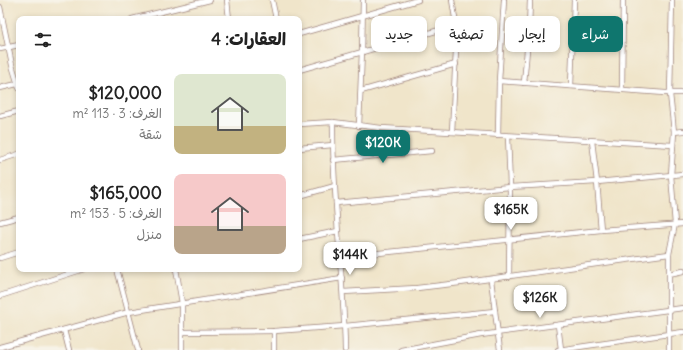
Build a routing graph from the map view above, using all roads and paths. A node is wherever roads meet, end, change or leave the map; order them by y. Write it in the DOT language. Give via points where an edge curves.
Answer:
graph roads {
  1 [pos="210,0"];
  2 [pos="227,0"];
  3 [pos="272,0"];
  4 [pos="363,0"];
  5 [pos="418,0"];
  6 [pos="452,0"];
  7 [pos="504,0"];
  8 [pos="530,0"];
  9 [pos="574,0"];
  10 [pos="623,0"];
  11 [pos="672,0"];
  12 [pos="0,7"];
  13 [pos="153,16"];
  14 [pos="229,16"];
  15 [pos="275,16"];
  16 [pos="362,16"];
  17 [pos="454,16"];
  18 [pos="435,31"];
  19 [pos="302,33"];
  20 [pos="16,46"];
  21 [pos="8,47"];
  22 [pos="0,49"];
  23 [pos="362,51"];
  24 [pos="456,52"];
  25 [pos="456,64"];
  26 [pos="302,69"];
  27 [pos="16,78"];
  28 [pos="499,81"];
  29 [pos="524,83"];
  30 [pos="16,86"];
  31 [pos="572,86"];
  32 [pos="0,88"];
  33 [pos="622,90"];
  34 [pos="361,91"];
  35 [pos="683,93"];
  36 [pos="670,94"];
  37 [pos="16,112"];
  38 [pos="0,116"];
  39 [pos="333,122"];
  40 [pos="302,124"];
  41 [pos="359,126"];
  42 [pos="683,131"];
  43 [pos="452,132"];
  44 [pos="674,132"];
  45 [pos="498,135"];
  46 [pos="508,136"];
  47 [pos="592,140"];
  48 [pos="333,145"];
  49 [pos="673,146"];
  50 [pos="302,148"];
  51 [pos="432,151"];
  52 [pos="16,155"];
  53 [pos="0,160"];
  54 [pos="333,160"];
  55 [pos="683,174"];
  56 [pos="671,175"];
  57 [pos="597,182"];
  58 [pos="335,186"];
  59 [pos="510,187"];
  60 [pos="302,195"];
  61 [pos="336,203"];
  62 [pos="16,218"];
  63 [pos="0,222"];
  64 [pos="675,224"];
  65 [pos="683,224"];
  66 [pos="601,230"];
  67 [pos="338,231"];
  68 [pos="302,238"];
  69 [pos="510,239"];
  70 [pos="16,253"];
  71 [pos="670,254"];
  72 [pos="340,257"];
  73 [pos="0,258"];
  74 [pos="75,272"];
  75 [pos="118,272"];
  76 [pos="177,272"];
  77 [pos="683,272"];
  78 [pos="669,274"];
  79 [pos="509,277"];
  80 [pos="342,278"];
  81 [pos="491,280"];
  82 [pos="343,292"];
  83 [pos="0,296"];
  84 [pos="182,304"];
  85 [pos="683,308"];
  86 [pos="670,310"];
  87 [pos="495,311"];
  88 [pos="129,312"];
  89 [pos="558,325"];
  90 [pos="345,326"];
  91 [pos="64,330"];
  92 [pos="274,331"];
  93 [pos="183,332"];
  94 [pos="498,332"];
  95 [pos="683,332"];
  96 [pos="670,334"];
  97 [pos="0,347"];
  98 [pos="421,349"];
  99 [pos="69,350"];
  100 [pos="138,350"];
  101 [pos="181,350"];
  102 [pos="274,350"];
  103 [pos="345,350"];
  104 [pos="401,350"];
  105 [pos="500,350"];
  106 [pos="559,350"];
  107 [pos="670,350"];
  1 -- 13 [label="street"];
  2 -- 14 [label="street"];
  3 -- 15 [label="street"];
  4 -- 16 [label="street"];
  5 -- 16 [label="street"];
  6 -- 17 [label="street"];
  7 -- 28 [label="street"];
  8 -- 29 [label="street"];
  9 -- 31 [label="street"];
  10 -- 33 [label="street"];
  11 -- 36 [label="street"];
  12 -- 21 [label="street"];
  16 -- 19 [label="street"];
  16 -- 23 [label="street"];
  18 -- 23 [label="street"];
  20 -- 21 [label="street"];
  21 -- 22 [label="street"];
  21 -- 27 [label="street"];
  23 -- 26 [label="street"];
  23 -- 34 [label="street"];
  24 -- 25 [label="street"];
  25 -- 34 [label="street"];
  25 -- 43 [label="street"];
  28 -- 29 [label="street"];
  28 -- 45 [label="street"];
  29 -- 31 [label="street"];
  30 -- 32 [label="street"];
  31 -- 33 [label="street"];
  33 -- 36 [label="street"];
  34 -- 41 [label="street"];
  35 -- 36 [label="street"];
  36 -- 44 [label="street"];
  37 -- 38 [label="street"];
  39 -- 40 [label="street"];
  39 -- 41 [label="street"];
  39 -- 48 [label="street"];
  41 -- 43 [label="street"];
  42 -- 44 [label="street"];
  43 -- 45 [label="street"];
  44 -- 49 [label="street"];
  45 -- 46 [label="street"];
  46 -- 47 [label="street"];
  46 -- 59 [label="street"];
  47 -- 49 [label="street"];
  47 -- 57 [label="street"];
  48 -- 50 [label="street"];
  48 -- 54 [label="street"];
  49 -- 56 [label="street"];
  51 -- 54 [label="street"];
  52 -- 53 [label="street"];
  54 -- 58 [label="street"];
  55 -- 56 [label="street"];
  56 -- 57 [label="street"];
  56 -- 64 [label="street"];
  57 -- 59 [label="street"];
  57 -- 66 [label="street"];
  58 -- 60 [label="street"];
  58 -- 61 [label="street"];
  59 -- 61 [label="street"];
  59 -- 69 [label="street"];
  61 -- 67 [label="street"];
  62 -- 63 [label="street"];
  64 -- 65 [label="street"];
  64 -- 66 [label="street"];
  64 -- 71 [label="street"];
  66 -- 69 [label="street"];
  67 -- 68 [label="street"];
  67 -- 72 [label="street"];
  69 -- 72 [label="street"];
  69 -- 79 [label="street"];
  70 -- 73 [label="street"];
  71 -- 78 [label="street"];
  71 -- 79 [label="street"];
  72 -- 80 [label="street"];
  74 -- 83 [label="street"];
  75 -- 88 [label="street"];
  76 -- 84 [label="street"];
  77 -- 78 [label="street"];
  78 -- 86 [label="street"];
  79 -- 81 [label="street"];
  80 -- 82 [label="street"];
  80 -- 84 [label="street"];
  81 -- 82 [label="street"];
  81 -- 87 [label="street"];
  82 -- 90 [label="street"];
  84 -- 88 [label="street"];
  84 -- 93 [label="street"];
  85 -- 86 [label="street"];
  86 -- 89 [label="street"];
  86 -- 96 [label="street"];
  87 -- 90 [label="street"];
  87 -- 94 [label="street"];
  88 -- 91 [label="street"];
  88 -- 100 [label="street"];
  89 -- 94 [label="street"];
  89 -- 106 [label="street"];
  90 -- 92 [label="street"];
  90 -- 103 [label="street"];
  91 -- 97 [label="street"];
  91 -- 99 [label="street"];
  92 -- 93 [label="street"];
  92 -- 102 [label="street"];
  93 -- 101 [label="street"];
  94 -- 98 [label="street"];
  94 -- 105 [label="street"];
  95 -- 96 [label="street"];
  96 -- 106 [label="street"];
  96 -- 107 [label="street"];
  98 -- 104 [label="street"];
}
